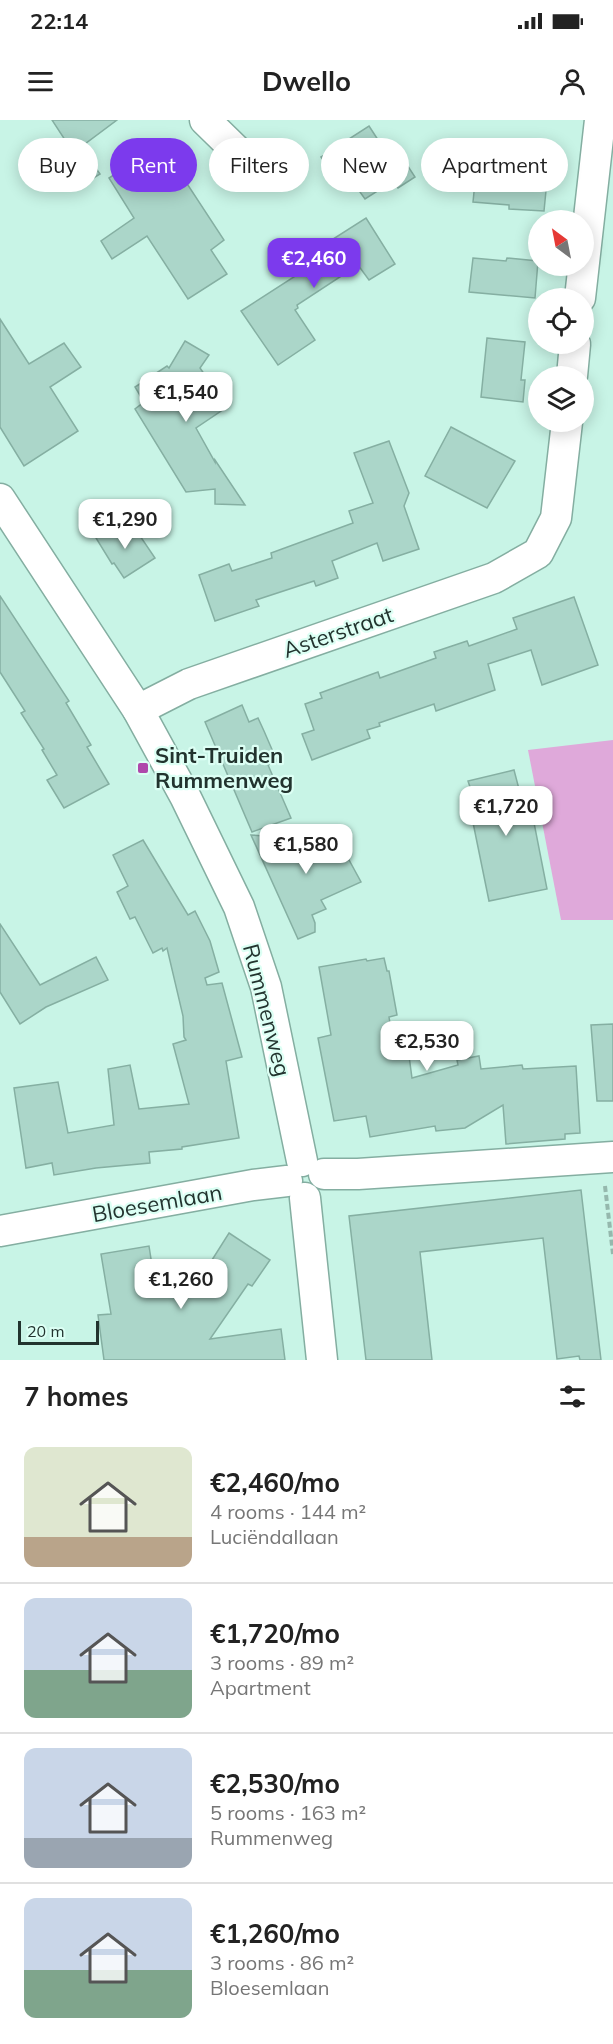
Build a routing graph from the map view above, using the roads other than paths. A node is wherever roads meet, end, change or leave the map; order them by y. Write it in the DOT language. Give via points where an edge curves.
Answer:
graph roads {
  1 [pos="205,120"];
  2 [pos="600,120"];
  3 [pos="223,138"];
  4 [pos="581,288"];
  5 [pos="566,432"];
  6 [pos="0,499"];
  7 [pos="138,710"];
  8 [pos="608,1157"];
  9 [pos="304,1178"];
  10 [pos="0,1231"];
  11 [pos="322,1360"];
  1 -- 3 [label="street"];
  2 -- 4 [label="street"];
  5 -- 7 [label="street, Asterstraat" via="556,518 538,554 494,578 189,684"];
  6 -- 7 [label="street, Rummenweg"];
  7 -- 9 [label="street, Rummenweg" via="239,907 266,987"];
  8 -- 9 [label="street"];
  9 -- 10 [label="street, Bloesemlaan"];
  9 -- 11 [label="street, Rummenweg"];
}
